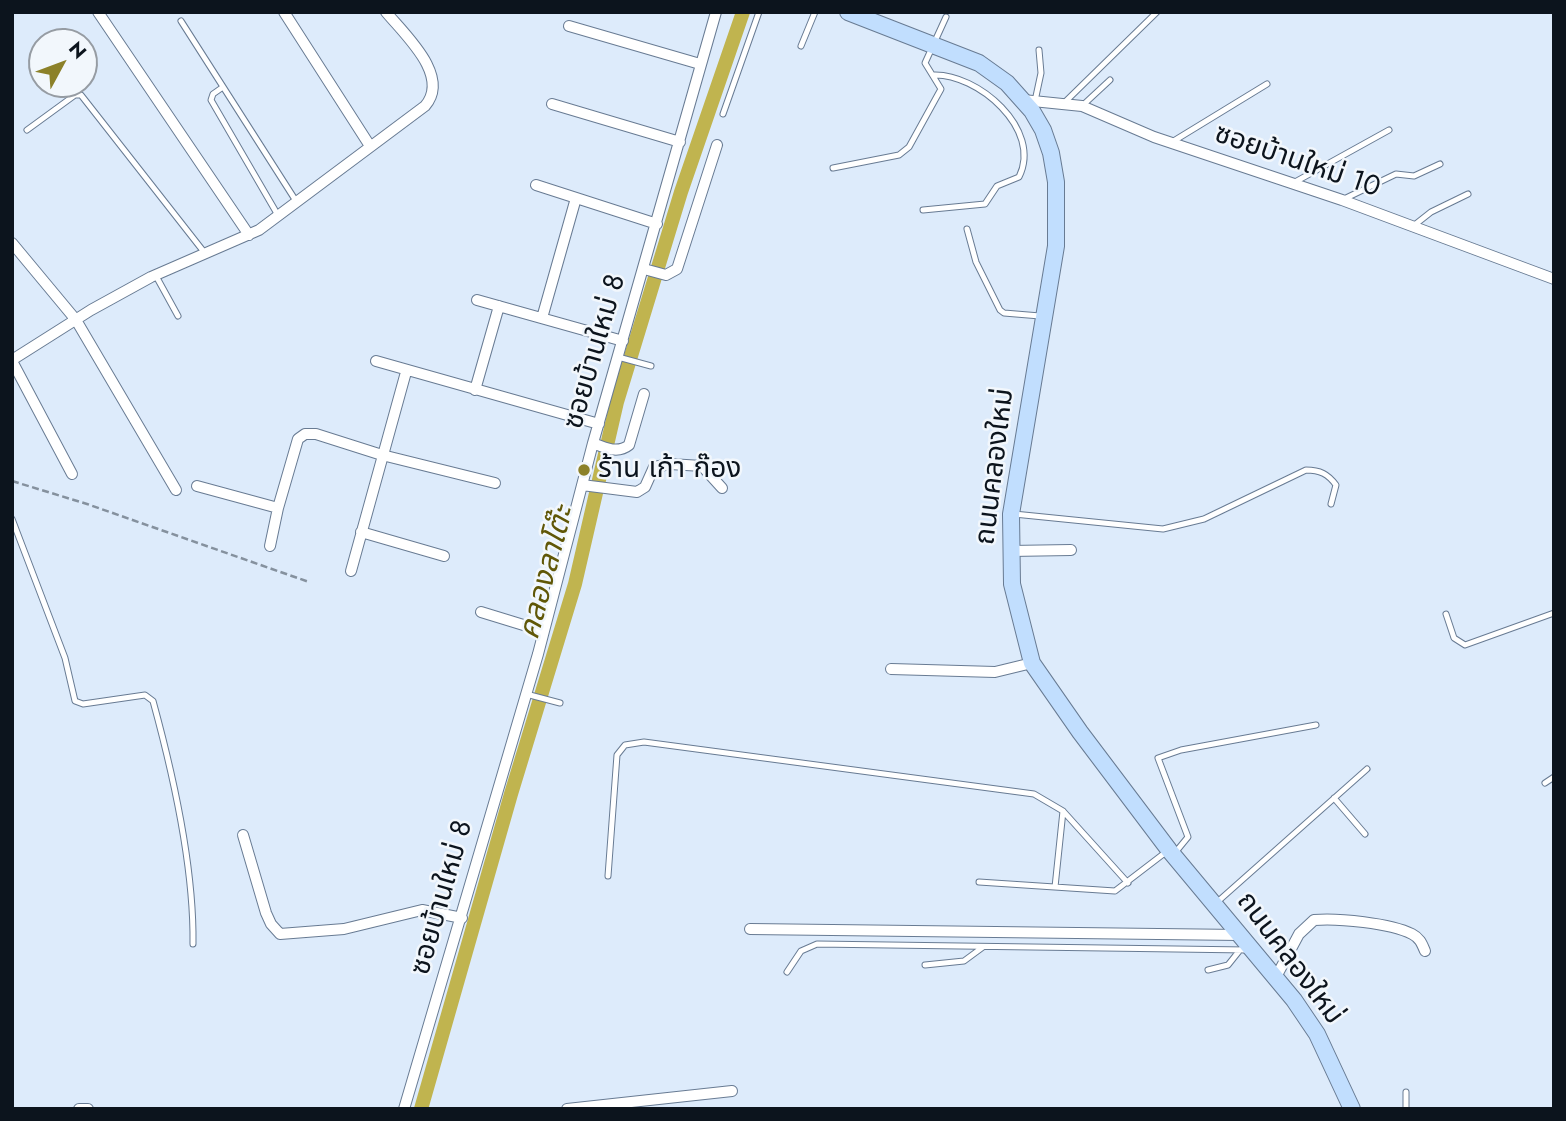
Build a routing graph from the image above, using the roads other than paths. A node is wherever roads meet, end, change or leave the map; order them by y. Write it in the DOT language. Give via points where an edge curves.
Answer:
graph roads {
  1 [pos="98,12"];
  2 [pos="284,12"];
  3 [pos="386,12"];
  4 [pos="716,12"];
  5 [pos="759,12"];
  6 [pos="815,12"];
  7 [pos="848,12"];
  8 [pos="1157,12"];
  9 [pos="946,17"];
  10 [pos="181,21"];
  11 [pos="569,26"];
  12 [pos="935,44"];
  13 [pos="801,46"];
  14 [pos="1039,50"];
  15 [pos="700,64"];
  16 [pos="933,75"];
  17 [pos="1110,80"];
  18 [pos="1267,84"];
  19 [pos="223,87"];
  20 [pos="1029,100"];
  21 [pos="1065,102"];
  22 [pos="552,104"];
  23 [pos="1082,106"];
  24 [pos="723,114"];
  25 [pos="27,130"];
  26 [pos="1389,130"];
  27 [pos="680,142"];
  28 [pos="1172,142"];
  29 [pos="717,145"];
  30 [pos="370,146"];
  31 [pos="1440,164"];
  32 [pos="833,168"];
  33 [pos="1292,184"];
  34 [pos="536,185"];
  35 [pos="1468,194"];
  36 [pos="576,198"];
  37 [pos="1342,200"];
  38 [pos="298,204"];
  39 [pos="923,210"];
  40 [pos="279,218"];
  41 [pos="657,224"];
  42 [pos="1412,227"];
  43 [pos="967,229"];
  44 [pos="249,235"];
  45 [pos="12,243"];
  46 [pos="204,252"];
  47 [pos="648,270"];
  48 [pos="155,275"];
  49 [pos="1554,279"];
  50 [pos="477,300"];
  51 [pos="499,306"];
  52 [pos="178,316"];
  53 [pos="1044,316"];
  54 [pos="542,318"];
  55 [pos="76,320"];
  56 [pos="623,341"];
  57 [pos="622,358"];
  58 [pos="12,361"];
  59 [pos="376,361"];
  60 [pos="651,366"];
  61 [pos="406,372"];
  62 [pos="475,390"];
  63 [pos="644,394"];
  64 [pos="599,424"];
  65 [pos="603,446"];
  66 [pos="382,455"];
  67 [pos="72,474"];
  68 [pos="495,483"];
  69 [pos="197,486"];
  70 [pos="587,486"];
  71 [pos="722,488"];
  72 [pos="176,490"];
  73 [pos="1331,504"];
  74 [pos="278,508"];
  75 [pos="1011,514"];
  76 [pos="12,519"];
  77 [pos="361,532"];
  78 [pos="271,546"];
  79 [pos="1071,550"];
  80 [pos="1010,551"];
  81 [pos="444,556"];
  82 [pos="351,571"];
  83 [pos="481,612"];
  84 [pos="1554,613"];
  85 [pos="1446,614"];
  86 [pos="543,631"];
  87 [pos="1032,663"];
  88 [pos="891,669"];
  89 [pos="531,695"];
  90 [pos="560,703"];
  91 [pos="1316,725"];
  92 [pos="1367,769"];
  93 [pos="1554,777"];
  94 [pos="1545,783"];
  95 [pos="1334,798"];
  96 [pos="1063,811"];
  97 [pos="1365,834"];
  98 [pos="243,835"];
  99 [pos="1172,852"];
  100 [pos="608,876"];
  101 [pos="979,882"];
  102 [pos="1128,883"];
  103 [pos="1055,887"];
  104 [pos="1215,904"];
  105 [pos="462,918"];
  106 [pos="750,929"];
  107 [pos="192,944"];
  108 [pos="1245,945"];
  109 [pos="984,947"];
  110 [pos="1425,951"];
  111 [pos="925,965"];
  112 [pos="1208,970"];
  113 [pos="787,972"];
  114 [pos="1276,977"];
  115 [pos="732,1091"];
  116 [pos="1406,1092"];
  117 [pos="79,1109"];
  118 [pos="88,1109"];
  119 [pos="404,1109"];
  120 [pos="567,1109"];
  121 [pos="1352,1109"];
  122 [pos="1406,1109"];
  1 -- 44 [label="street"];
  2 -- 30 [label="street"];
  3 -- 30 [label="street" via="426,64 434,92 425,106"];
  4 -- 15 [label="street, ซอยบ้านใหม่ 8"];
  5 -- 24 [label="lane"];
  6 -- 13 [label="lane"];
  7 -- 12 [label="street, ถนนคลองใหม่"];
  8 -- 21 [label="lane"];
  9 -- 12 [label="lane"];
  10 -- 19 [label="lane"];
  11 -- 15 [label="street"];
  12 -- 16 [label="lane" via="925,63"];
  12 -- 20 [label="street, ถนนคลองใหม่" via="979,63"];
  14 -- 20 [label="lane" via="1041,73"];
  15 -- 27 [label="street, ซอยบ้านใหม่ 8"];
  16 -- 32 [label="lane" via="941,89 909,147 890,159"];
  16 -- 39 [label="lane" via="959,77 993,100 1017,129 1025,149 1024,164 1019,177 997,186 985,204"];
  17 -- 23 [label="lane"];
  18 -- 28 [label="lane"];
  19 -- 38 [label="lane"];
  19 -- 40 [label="lane" via="211,100"];
  20 -- 21 [label="street, ซอยบ้านใหม่ 10"];
  20 -- 53 [label="street, ถนนคลองใหม่" via="1051,152 1056,183 1056,246"];
  21 -- 23 [label="street, ซอยบ้านใหม่ 10"];
  22 -- 27 [label="street"];
  23 -- 28 [label="street, ซอยบ้านใหม่ 10"];
  25 -- 46 [label="lane" via="81,95"];
  26 -- 33 [label="lane"];
  27 -- 41 [label="street, ซอยบ้านใหม่ 8"];
  28 -- 33 [label="street, ซอยบ้านใหม่ 10"];
  29 -- 47 [label="street" via="677,269 666,275"];
  30 -- 38 [label="street"];
  31 -- 37 [label="lane" via="1414,176 1396,174"];
  33 -- 37 [label="street, ซอยบ้านใหม่ 10"];
  34 -- 36 [label="street"];
  35 -- 42 [label="lane"];
  36 -- 41 [label="street"];
  36 -- 54 [label="street"];
  37 -- 42 [label="street, ซอยบ้านใหม่ 10"];
  38 -- 40 [label="street"];
  40 -- 44 [label="street"];
  41 -- 47 [label="street, ซอยบ้านใหม่ 8"];
  42 -- 49 [label="street, ซอยบ้านใหม่ 10"];
  43 -- 53 [label="lane" via="976,262 1000,310"];
  44 -- 46 [label="street"];
  45 -- 55 [label="street"];
  46 -- 48 [label="street"];
  47 -- 56 [label="street, ซอยบ้านใหม่ 8"];
  48 -- 52 [label="lane"];
  48 -- 55 [label="street"];
  50 -- 51 [label="street"];
  51 -- 54 [label="street"];
  51 -- 62 [label="street"];
  53 -- 75 [label="street, ถนนคลองใหม่"];
  54 -- 56 [label="street"];
  55 -- 58 [label="street"];
  55 -- 72 [label="street"];
  56 -- 57 [label="street, ซอยบ้านใหม่ 8"];
  57 -- 60 [label="lane"];
  57 -- 64 [label="street, ซอยบ้านใหม่ 8"];
  58 -- 67 [label="street"];
  59 -- 61 [label="street"];
  61 -- 62 [label="street"];
  61 -- 66 [label="street"];
  62 -- 64 [label="street"];
  63 -- 65 [label="street" via="629,445 623,450"];
  64 -- 65 [label="street, ซอยบ้านใหม่ 8"];
  65 -- 70 [label="street, ซอยบ้านใหม่ 8"];
  66 -- 68 [label="street"];
  66 -- 74 [label="street" via="316,433 305,434 298,439"];
  66 -- 77 [label="street"];
  69 -- 74 [label="street"];
  70 -- 71 [label="street" via="637,492 645,487 654,467 670,464 702,466"];
  70 -- 86 [label="street, ซอยบ้านใหม่ 8"];
  73 -- 75 [label="lane" via="1336,485 1331,478 1324,472 1306,470 1204,519 1163,529"];
  74 -- 78 [label="street"];
  75 -- 80 [label="street, ถนนคลองใหม่"];
  76 -- 107 [label="lane" via="56,634 75,701 83,704 145,695 153,701 183,841 193,915"];
  77 -- 81 [label="street"];
  77 -- 82 [label="street"];
  79 -- 80 [label="street"];
  80 -- 87 [label="street, ถนนคลองใหม่" via="1012,584"];
  83 -- 86 [label="street"];
  84 -- 85 [label="lane" via="1465,645 1454,638"];
  86 -- 89 [label="street, ซอยบ้านใหม่ 8"];
  87 -- 88 [label="street" via="995,672"];
  87 -- 99 [label="street, ถนนคลองใหม่"];
  89 -- 90 [label="lane"];
  89 -- 105 [label="street, ซอยบ้านใหม่ 8"];
  91 -- 99 [label="lane" via="1158,758 1188,837"];
  92 -- 95 [label="lane"];
  93 -- 94 [label="lane"];
  95 -- 97 [label="lane"];
  95 -- 104 [label="lane"];
  96 -- 100 [label="lane" via="1034,794 644,742 625,745 617,755"];
  96 -- 102 [label="lane"];
  96 -- 103 [label="lane"];
  98 -- 105 [label="street" via="266,913 280,933 344,929 422,910"];
  99 -- 102 [label="lane"];
  99 -- 104 [label="street, ถนนคลองใหม่"];
  101 -- 103 [label="lane"];
  102 -- 103 [label="lane" via="1115,891"];
  104 -- 108 [label="street, ถนนคลองใหม่"];
  105 -- 119 [label="street, ซอยบ้านใหม่ 8"];
  106 -- 108 [label="street"];
  108 -- 109 [label="lane"];
  108 -- 112 [label="lane" via="1228,965"];
  108 -- 114 [label="street, ถนนคลองใหม่"];
  109 -- 111 [label="lane" via="964,961"];
  109 -- 113 [label="lane" via="817,944 801,951"];
  110 -- 114 [label="street" via="1415,935 1405,932 1314,920 1299,934"];
  114 -- 121 [label="street, ถนนคลองใหม่" via="1317,1034"];
  115 -- 120 [label="street"];
  116 -- 122 [label="lane"];
  117 -- 118 [label="street"];
}
